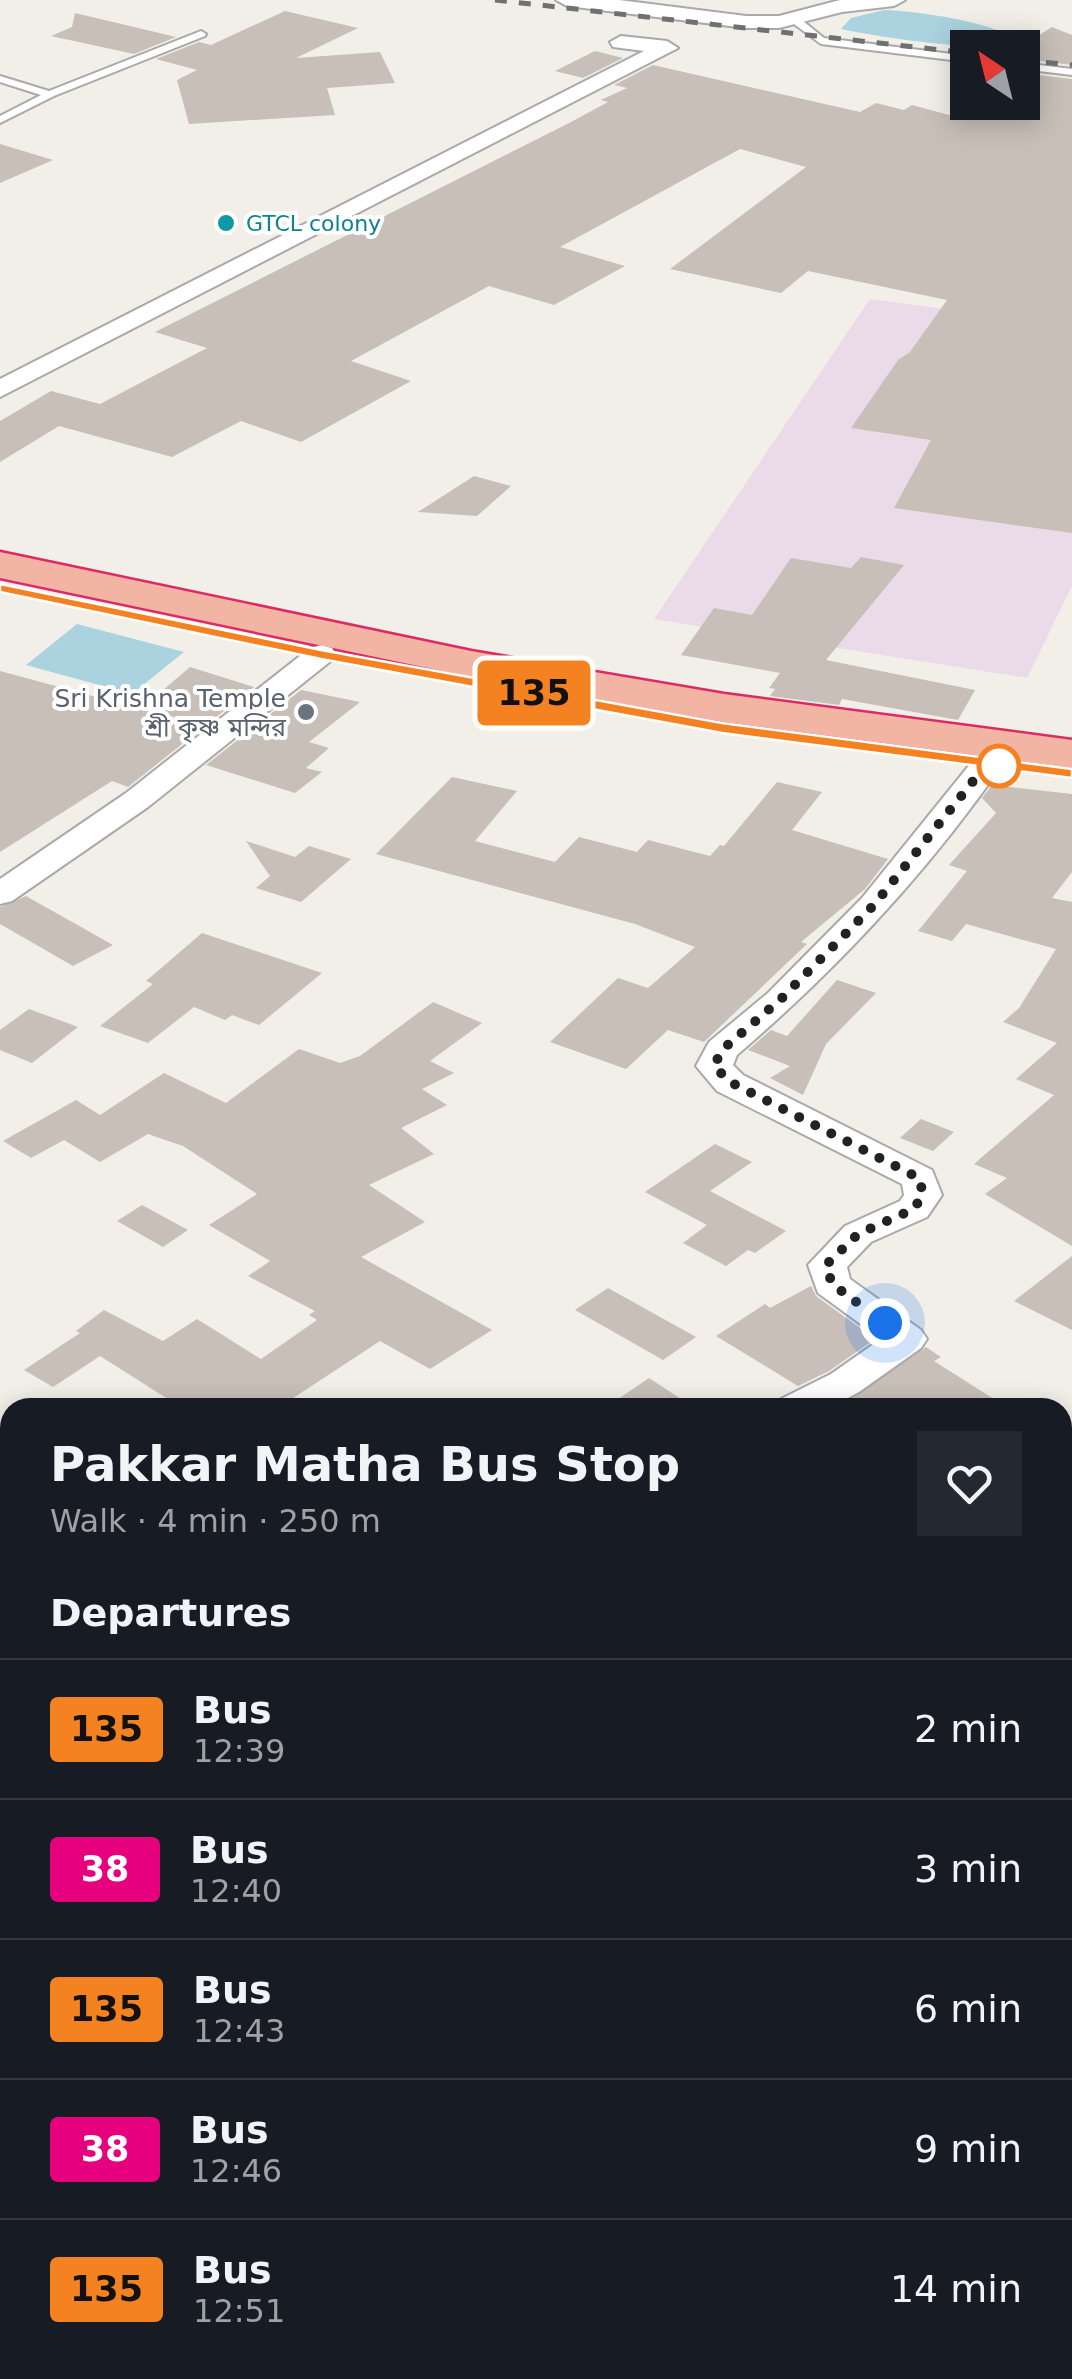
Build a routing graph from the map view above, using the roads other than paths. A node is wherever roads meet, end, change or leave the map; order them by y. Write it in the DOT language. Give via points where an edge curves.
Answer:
graph roads {
  1 [pos="568,0"];
  2 [pos="894,0"];
  3 [pos="611,2"];
  4 [pos="794,20"];
  5 [pos="200,34"];
  6 [pos="620,42"];
  7 [pos="950,57"];
  8 [pos="1040,68"];
  9 [pos="1072,72"];
  10 [pos="0,80"];
  11 [pos="50,94"];
  12 [pos="0,120"];
  13 [pos="0,389"];
  14 [pos="0,565"];
  15 [pos="0,588"];
  16 [pos="321,654"];
  17 [pos="1072,754"];
  18 [pos="986,765"];
  19 [pos="1072,774"];
  20 [pos="0,894"];
  21 [pos="815,1398"];
  1 -- 3 [label="street"];
  2 -- 4 [label="street"];
  3 -- 4 [label="street" via="746,22"];
  4 -- 7 [label="lane" via="821,42"];
  5 -- 11 [label="lane"];
  6 -- 13 [label="street" via="667,48"];
  8 -- 9 [label="lane"];
  10 -- 11 [label="lane"];
  11 -- 12 [label="lane"];
  14 -- 17 [label="highway" via="471,664 724,708"];
  15 -- 16 [label="highway"];
  16 -- 18 [label="highway" via="722,728"];
  16 -- 20 [label="street" via="137,800"];
  18 -- 19 [label="highway"];
  18 -- 21 [label="street" via="874,905 722,1050 714,1066 730,1082 919,1178 923,1194 914,1209 858,1234 826,1265 832,1284 908,1338"];
}
